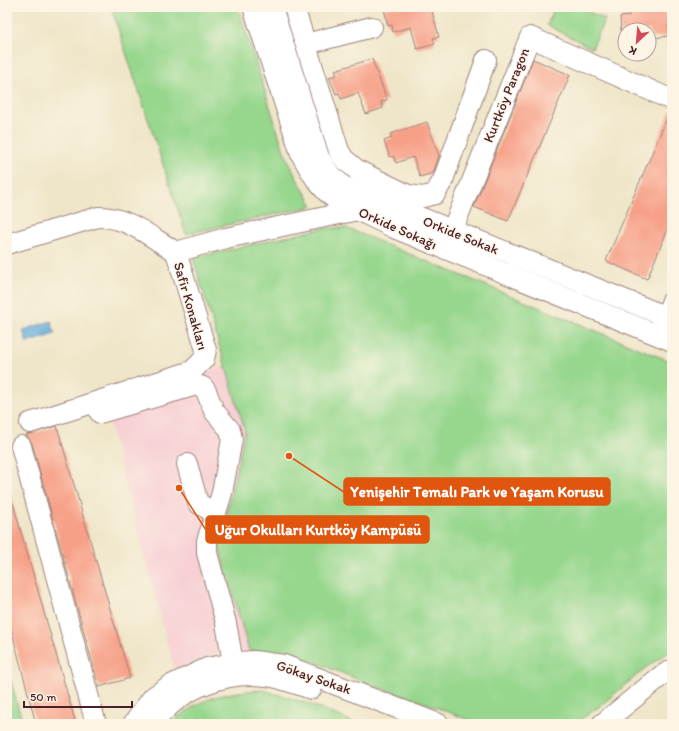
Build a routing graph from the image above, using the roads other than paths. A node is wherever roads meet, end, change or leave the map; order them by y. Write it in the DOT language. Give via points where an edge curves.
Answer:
graph roads {
  1 [pos="253,7"];
  2 [pos="272,7"];
  3 [pos="294,7"];
  4 [pos="372,27"];
  5 [pos="306,44"];
  6 [pos="486,60"];
  7 [pos="672,100"];
  8 [pos="358,210"];
  9 [pos="452,231"];
  10 [pos="7,244"];
  11 [pos="176,252"];
  12 [pos="670,312"];
  13 [pos="665,338"];
  14 [pos="100,413"];
  15 [pos="30,423"];
  16 [pos="20,446"];
  17 [pos="187,464"];
  18 [pos="216,514"];
  19 [pos="232,662"];
  20 [pos="672,670"];
  21 [pos="672,686"];
  22 [pos="96,724"];
  23 [pos="133,724"];
  24 [pos="153,724"];
  25 [pos="402,724"];
  26 [pos="439,724"];
  27 [pos="602,724"];
  28 [pos="621,724"];
  1 -- 8 [label="street, Orkide Sokağı" via="301,154 313,177 327,193"];
  2 -- 9 [label="street, Orkide Sokak" via="320,157 329,173 343,186"];
  3 -- 5 [label="street"];
  4 -- 5 [label="street"];
  5 -- 6 [label="street" via="335,142 344,159 357,170 416,197 435,194 443,180"];
  7 -- 9 [label="street, Kurtköy Paragon" via="530,37"];
  8 -- 11 [label="street, Safir Konakları" via="226,238"];
  8 -- 13 [label="street, Orkide Sokağı" via="394,228"];
  9 -- 12 [label="street, Orkide Sokak"];
  10 -- 11 [label="street" via="98,217 106,217 122,220"];
  11 -- 15 [label="street, Safir Konakları" via="206,350 204,359 192,371"];
  12 -- 13 [label="street, Orkide Sokağı"];
  14 -- 18 [label="street" via="197,385 203,387 214,411 230,430 232,439 228,468"];
  16 -- 22 [label="street"];
  17 -- 18 [label="street" via="198,503"];
  18 -- 19 [label="street" via="207,541 207,553 226,623"];
  19 -- 23 [label="street, Gökay Sokak" via="206,668 169,686 153,697"];
  19 -- 26 [label="street, Gökay Sokak" via="254,661 284,666"];
  20 -- 27 [label="street"];
  21 -- 28 [label="street"];
  24 -- 25 [label="street, Gökay Sokak" via="176,700 200,685 225,678 254,676 273,677 295,683"];
}
